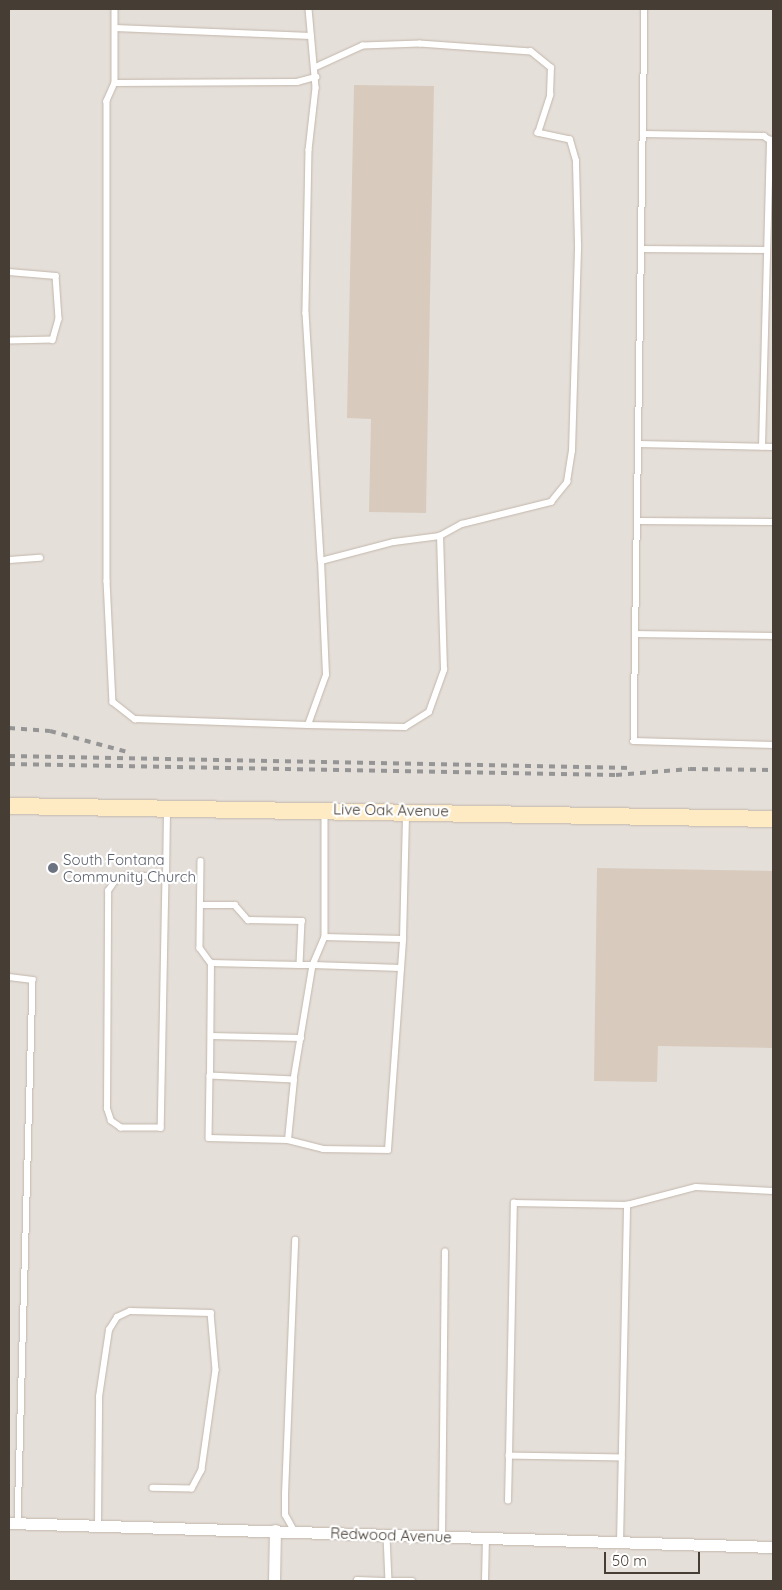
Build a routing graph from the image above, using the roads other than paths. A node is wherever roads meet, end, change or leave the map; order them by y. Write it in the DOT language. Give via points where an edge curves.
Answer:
graph roads {
  1 [pos="115,9"];
  2 [pos="308,9"];
  3 [pos="645,9"];
  4 [pos="115,28"];
  5 [pos="311,36"];
  6 [pos="315,68"];
  7 [pos="316,77"];
  8 [pos="115,83"];
  9 [pos="644,134"];
  10 [pos="771,140"];
  11 [pos="642,249"];
  12 [pos="767,250"];
  13 [pos="9,272"];
  14 [pos="9,341"];
  15 [pos="639,444"];
  16 [pos="762,447"];
  17 [pos="773,447"];
  18 [pos="638,521"];
  19 [pos="773,522"];
  20 [pos="440,536"];
  21 [pos="40,558"];
  22 [pos="9,560"];
  23 [pos="321,561"];
  24 [pos="636,634"];
  25 [pos="773,636"];
  26 [pos="308,725"];
  27 [pos="773,745"];
  28 [pos="9,806"];
  29 [pos="167,807"];
  30 [pos="325,809"];
  31 [pos="407,811"];
  32 [pos="773,818"];
  33 [pos="201,861"];
  34 [pos="166,876"];
  35 [pos="200,905"];
  36 [pos="324,937"];
  37 [pos="403,939"];
  38 [pos="211,963"];
  39 [pos="300,965"];
  40 [pos="313,965"];
  41 [pos="401,968"];
  42 [pos="9,977"];
  43 [pos="210,1036"];
  44 [pos="301,1038"];
  45 [pos="210,1076"];
  46 [pos="294,1080"];
  47 [pos="288,1140"];
  48 [pos="773,1191"];
  49 [pos="627,1205"];
  50 [pos="295,1240"];
  51 [pos="445,1252"];
  52 [pos="509,1456"];
  53 [pos="622,1458"];
  54 [pos="153,1488"];
  55 [pos="508,1501"];
  56 [pos="13,1523"];
  57 [pos="98,1524"];
  58 [pos="275,1530"];
  59 [pos="294,1531"];
  60 [pos="388,1536"];
  61 [pos="442,1536"];
  62 [pos="486,1537"];
  63 [pos="620,1543"];
  64 [pos="773,1547"];
  65 [pos="357,1580"];
  66 [pos="274,1581"];
  67 [pos="389,1581"];
  68 [pos="412,1581"];
  69 [pos="485,1581"];
  1 -- 4 [label="lane"];
  2 -- 5 [label="lane"];
  3 -- 9 [label="lane"];
  4 -- 5 [label="lane"];
  4 -- 8 [label="lane"];
  5 -- 6 [label="lane"];
  6 -- 7 [label="lane"];
  6 -- 20 [label="lane" via="338,62 363,46 438,45 531,52 551,68 550,95 538,133 570,140 576,161 575,397 567,482 551,502 462,524"];
  7 -- 8 [label="lane" via="297,82"];
  7 -- 23 [label="lane" via="309,150 306,313"];
  8 -- 26 [label="lane" via="107,101 106,124 107,581 113,702 135,719"];
  9 -- 10 [label="lane" via="764,136"];
  9 -- 11 [label="lane"];
  10 -- 12 [label="lane"];
  11 -- 12 [label="lane"];
  11 -- 15 [label="lane"];
  12 -- 16 [label="lane"];
  13 -- 14 [label="lane" via="56,276 59,319 53,340"];
  15 -- 16 [label="lane"];
  15 -- 18 [label="lane"];
  16 -- 17 [label="lane"];
  18 -- 19 [label="lane"];
  18 -- 24 [label="lane"];
  20 -- 23 [label="lane" via="394,542"];
  20 -- 26 [label="lane" via="444,670 429,712 405,727"];
  21 -- 22 [label="lane"];
  23 -- 26 [label="lane" via="326,675"];
  24 -- 25 [label="lane"];
  24 -- 27 [label="lane" via="634,741"];
  28 -- 29 [label="street, Live Oak Avenue"];
  29 -- 30 [label="street, Live Oak Avenue"];
  29 -- 34 [label="lane"];
  30 -- 31 [label="street, Live Oak Avenue"];
  30 -- 36 [label="lane"];
  31 -- 32 [label="street, Live Oak Avenue"];
  31 -- 37 [label="lane"];
  33 -- 35 [label="lane"];
  34 -- 34 [label="lane" via="126,876 115,881 108,891 107,1109 111,1121 121,1128 161,1128"];
  35 -- 38 [label="lane" via="200,948"];
  35 -- 39 [label="lane" via="235,906 248,920 302,922"];
  36 -- 37 [label="lane"];
  36 -- 40 [label="lane"];
  37 -- 41 [label="lane"];
  38 -- 39 [label="lane"];
  38 -- 43 [label="lane"];
  39 -- 40 [label="lane"];
  40 -- 41 [label="lane"];
  40 -- 44 [label="lane"];
  41 -- 47 [label="lane" via="388,1150 323,1149"];
  42 -- 56 [label="lane" via="33,980"];
  43 -- 44 [label="lane"];
  43 -- 45 [label="lane"];
  44 -- 46 [label="lane"];
  45 -- 46 [label="lane"];
  45 -- 47 [label="lane" via="209,1138"];
  46 -- 47 [label="lane"];
  48 -- 49 [label="lane" via="696,1187"];
  49 -- 52 [label="lane" via="514,1203"];
  49 -- 53 [label="lane"];
  50 -- 59 [label="lane" via="285,1494 285,1516"];
  51 -- 61 [label="lane"];
  52 -- 53 [label="lane"];
  52 -- 55 [label="lane"];
  53 -- 63 [label="lane"];
  54 -- 57 [label="lane" via="192,1489 202,1470 216,1370 211,1313 130,1311 117,1317 109,1330 99,1398"];
  56 -- 57 [label="street, Redwood Avenue"];
  57 -- 58 [label="street, Redwood Avenue"];
  58 -- 59 [label="street, Redwood Avenue"];
  58 -- 66 [label="street"];
  59 -- 60 [label="street, Redwood Avenue"];
  60 -- 61 [label="street, Redwood Avenue"];
  60 -- 67 [label="lane"];
  61 -- 62 [label="street, Redwood Avenue"];
  62 -- 63 [label="street, Redwood Avenue"];
  62 -- 69 [label="lane"];
  63 -- 64 [label="street, Redwood Avenue"];
  65 -- 67 [label="lane"];
  67 -- 68 [label="lane"];
}
